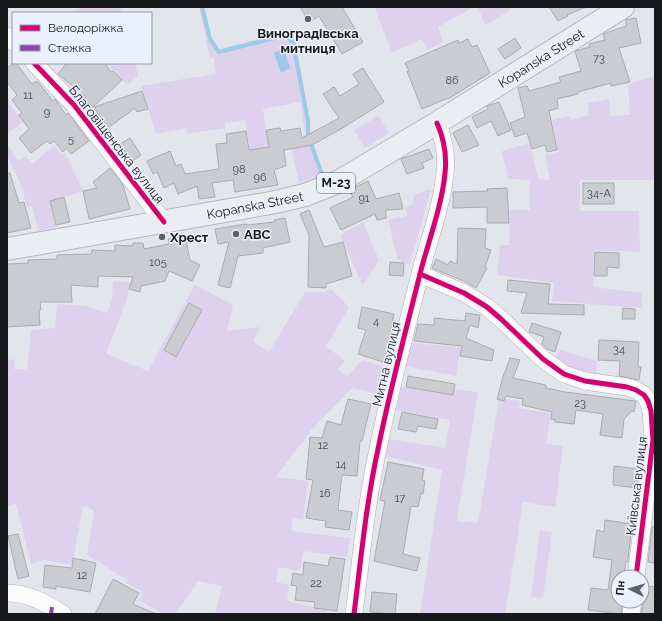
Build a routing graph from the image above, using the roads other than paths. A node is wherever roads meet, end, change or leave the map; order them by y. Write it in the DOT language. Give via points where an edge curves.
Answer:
graph roads {
  1 [pos="623,7"];
  2 [pos="35,64"];
  3 [pos="437,123"];
  4 [pos="164,222"];
  5 [pos="7,249"];
  6 [pos="420,274"];
  7 [pos="637,569"];
  8 [pos="7,593"];
  9 [pos="63,614"];
  10 [pos="354,614"];
  1 -- 3 [label="highway, Kopanska Street / М-23"];
  2 -- 4 [label="street, Благовіщенська вулиця" via="74,105"];
  3 -- 4 [label="highway, Kopanska Street / М-23" via="338,182 306,195"];
  3 -- 6 [label="street, Митна вулиця" via="445,149 445,173"];
  4 -- 5 [label="highway, Kopanska Street / М-23"];
  6 -- 7 [label="street, Київська вулиця" via="464,293 487,308 543,359 564,374 585,381 627,387 644,395 651,411 653,440"];
  6 -- 10 [label="street, Митна вулиця" via="372,479"];
  8 -- 9 [label="street" via="31,596"];
}
